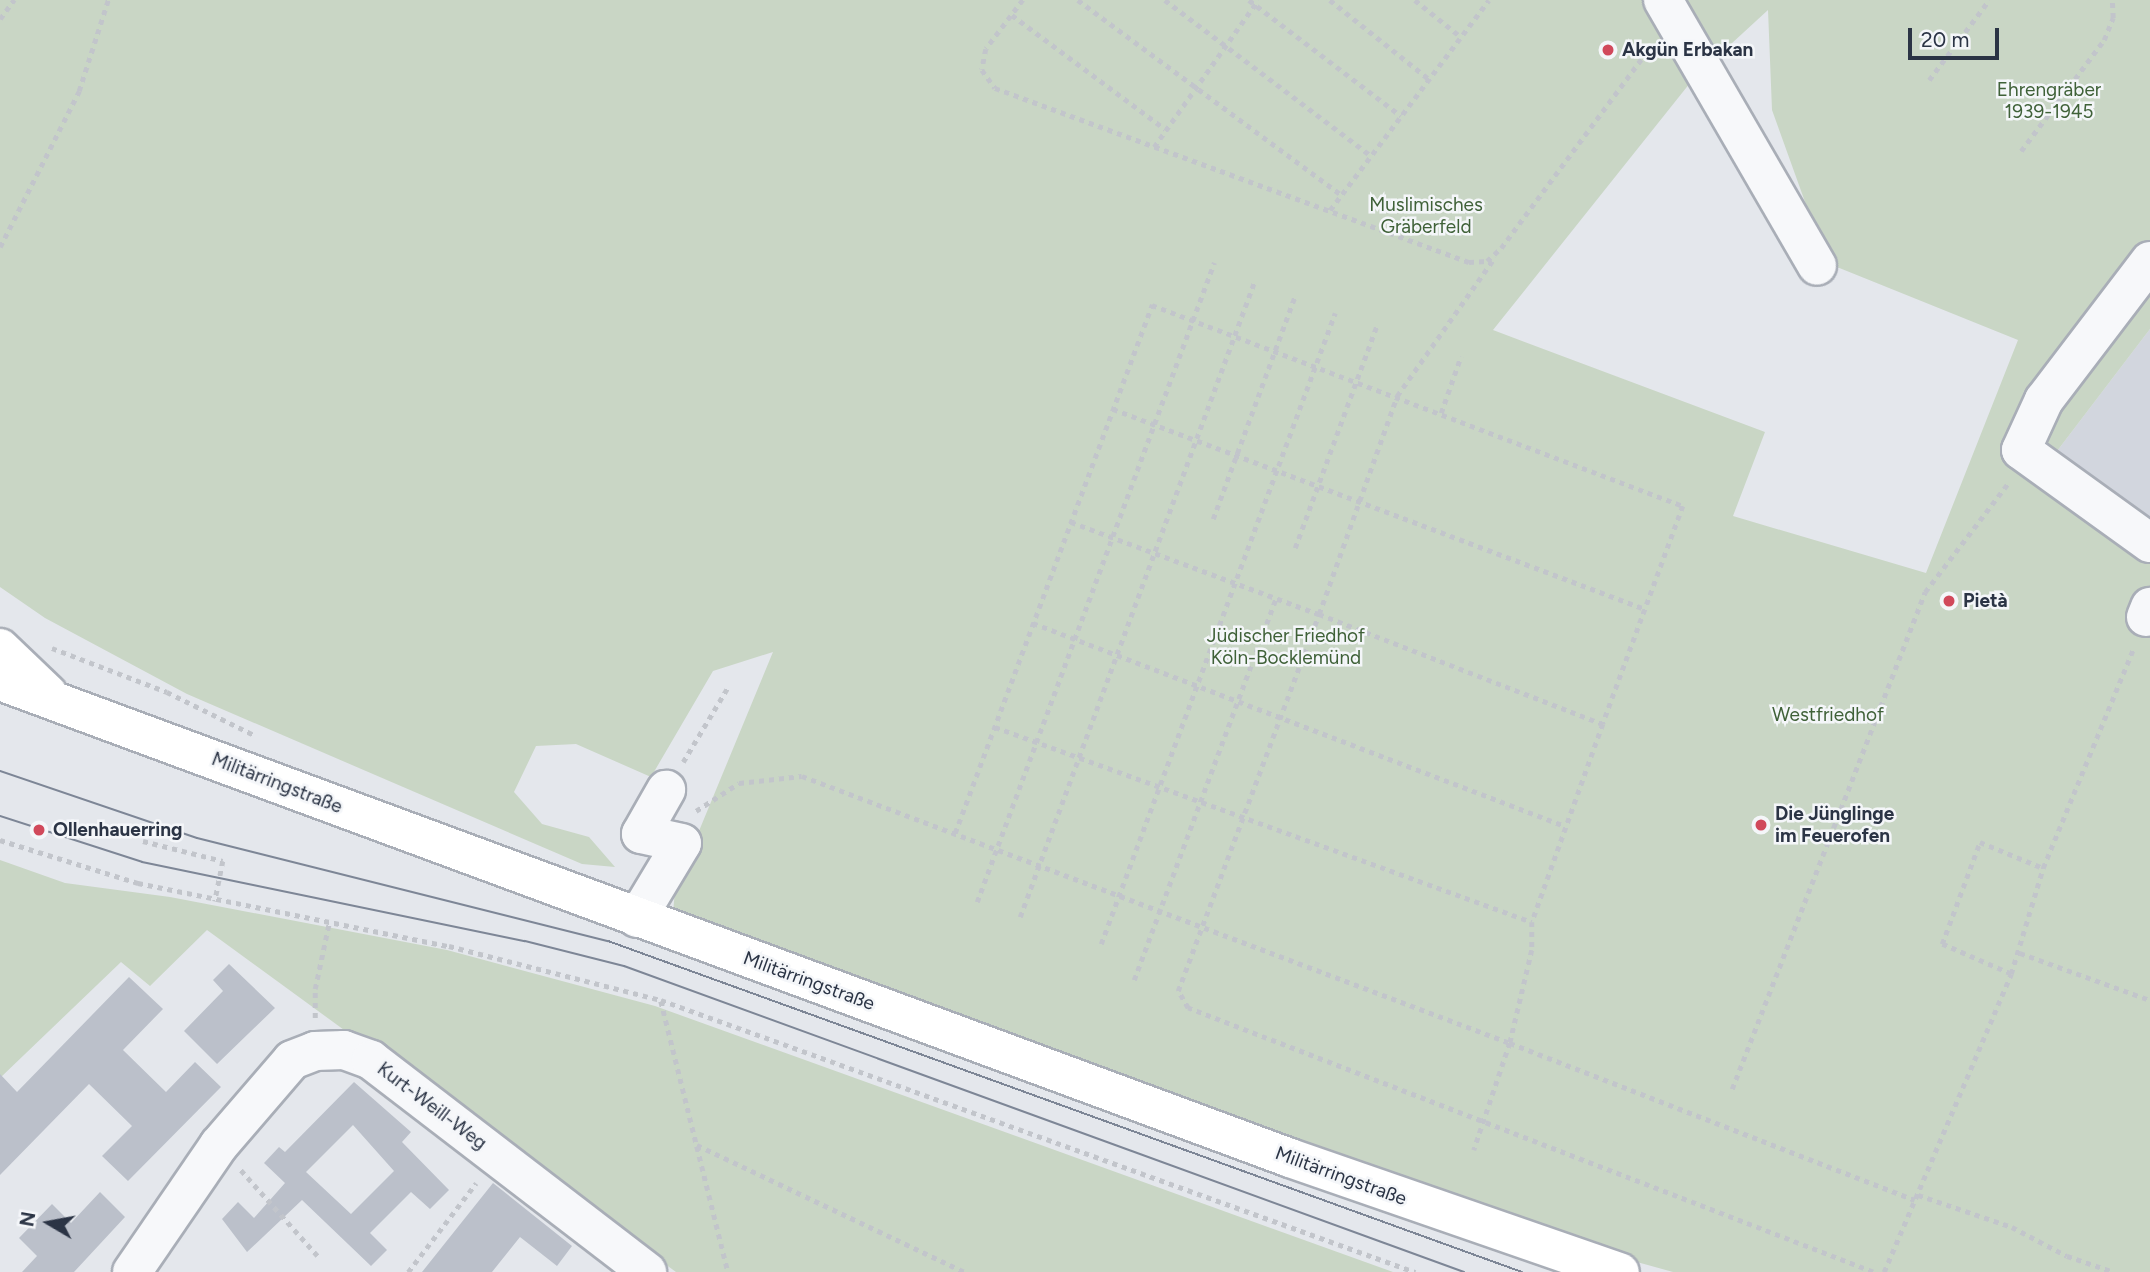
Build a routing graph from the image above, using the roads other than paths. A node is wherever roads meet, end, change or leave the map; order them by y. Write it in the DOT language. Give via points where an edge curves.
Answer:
graph roads {
  1 [pos="1667,8"];
  2 [pos="2150,261"];
  3 [pos="1817,266"];
  4 [pos="2150,543"];
  5 [pos="0,648"];
  6 [pos="0,681"];
  7 [pos="52,698"];
  8 [pos="666,790"];
  9 [pos="637,918"];
  10 [pos="132,1272"];
  11 [pos="647,1272"];
  12 [pos="1620,1272"];
  1 -- 3 [label="street"];
  2 -- 4 [label="street" via="2044,400 2021,450"];
  5 -- 7 [label="main road"];
  6 -- 7 [label="main road, Militärringstraße"];
  7 -- 9 [label="main road, Militärringstraße"];
  8 -- 9 [label="street" via="641,834 682,843"];
  9 -- 12 [label="main road, Militärringstraße" via="1303,1163"];
  10 -- 11 [label="street, Kurt-Weill-Weg" via="219,1145 292,1060 315,1051 344,1050 371,1060"];
}
